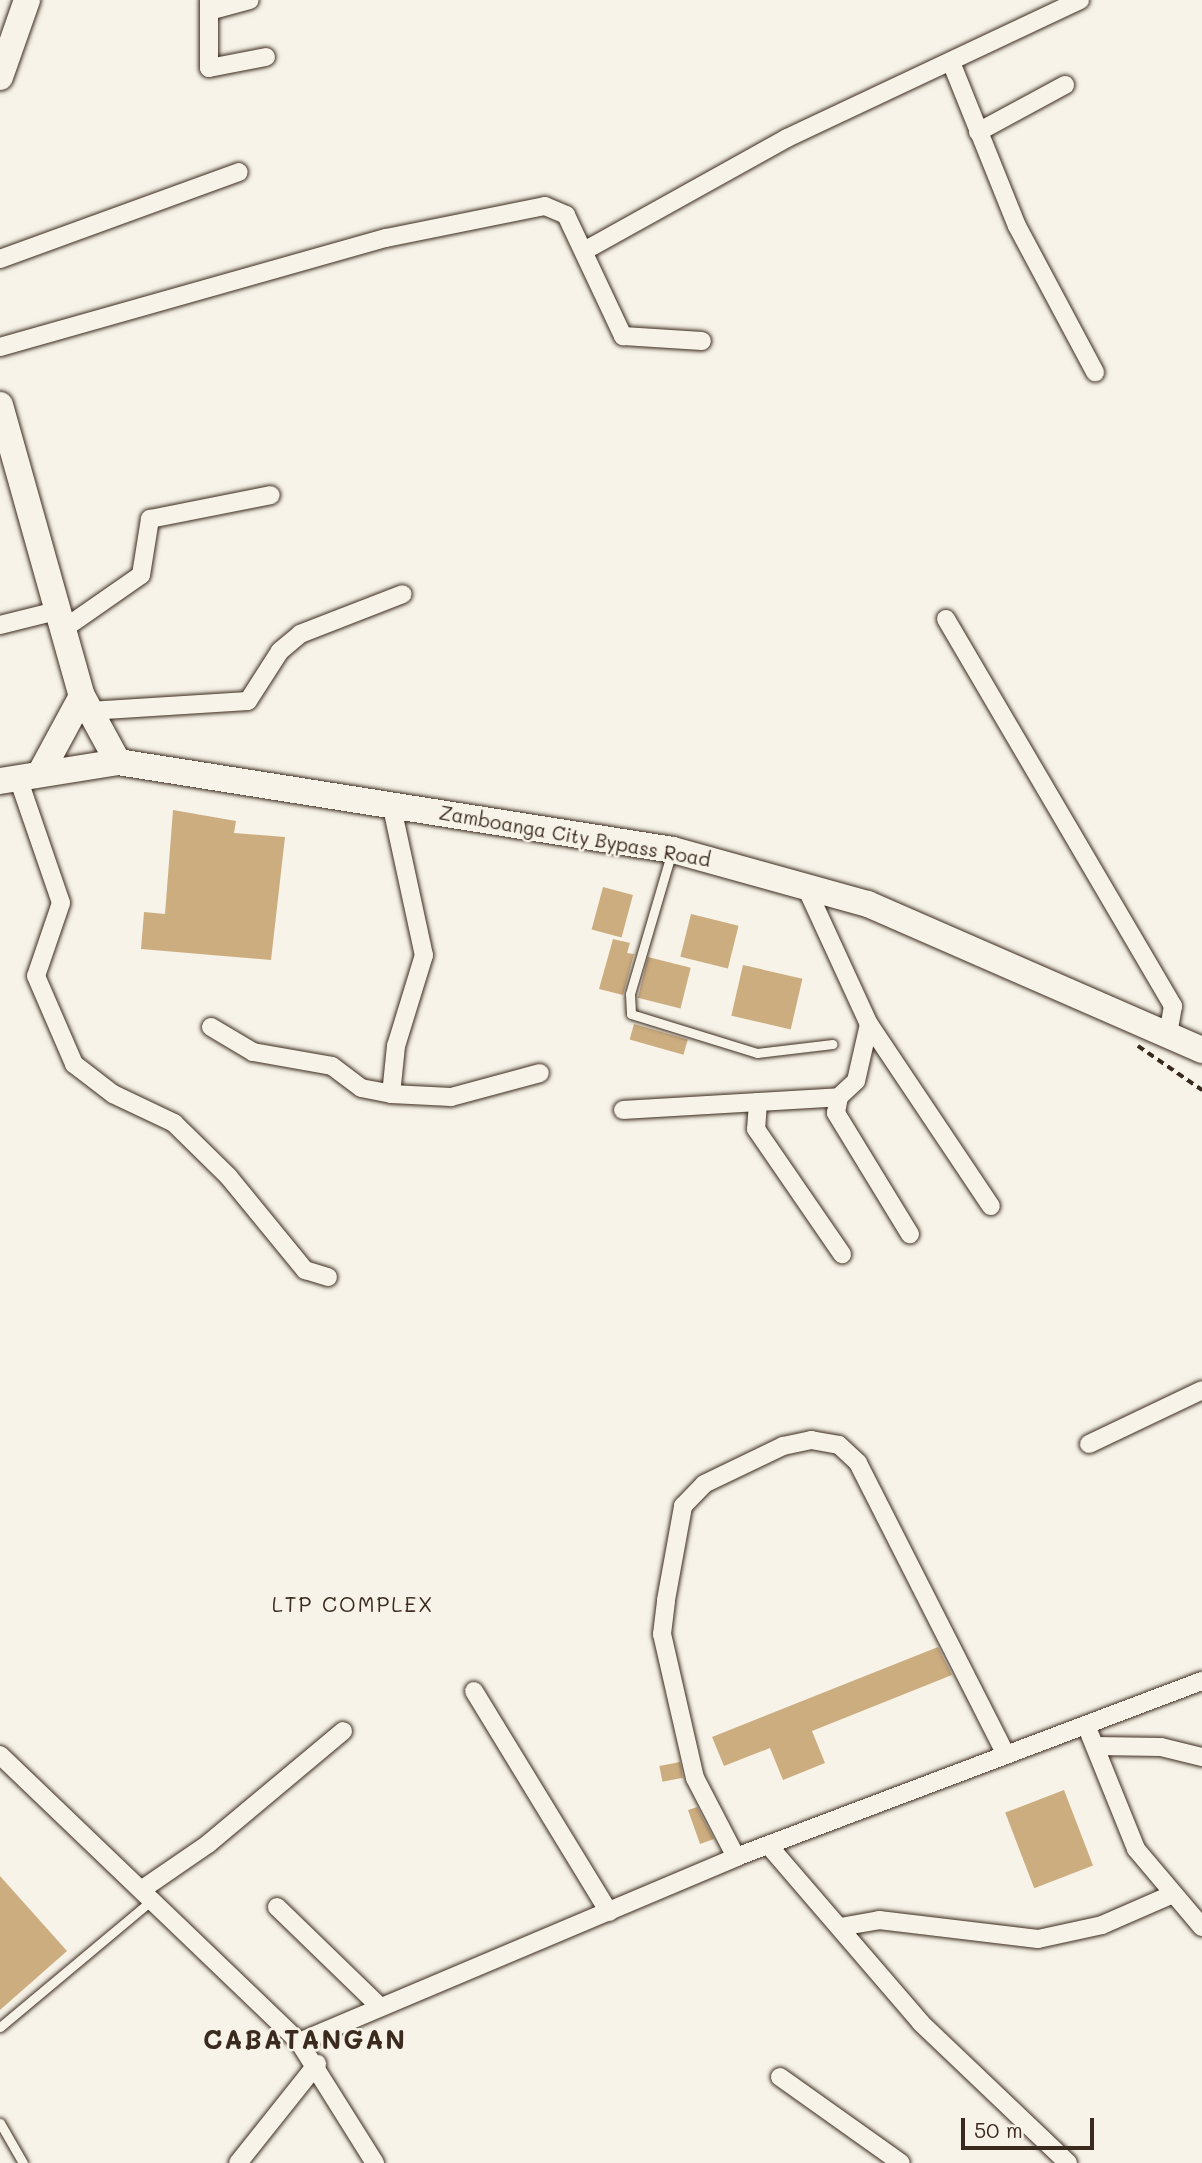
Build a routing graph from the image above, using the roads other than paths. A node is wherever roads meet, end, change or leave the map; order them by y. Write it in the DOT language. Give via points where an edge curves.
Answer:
graph roads {
  1 [pos="27,0"];
  2 [pos="250,0"];
  3 [pos="1080,0"];
  4 [pos="209,6"];
  5 [pos="266,57"];
  6 [pos="951,62"];
  7 [pos="0,77"];
  8 [pos="1065,85"];
  9 [pos="978,132"];
  10 [pos="239,172"];
  11 [pos="584,251"];
  12 [pos="0,259"];
  13 [pos="702,341"];
  14 [pos="0,347"];
  15 [pos="1095,372"];
  16 [pos="0,405"];
  17 [pos="271,495"];
  18 [pos="403,594"];
  19 [pos="946,619"];
  20 [pos="59,620"];
  21 [pos="0,625"];
  22 [pos="85,703"];
  23 [pos="118,762"];
  24 [pos="20,776"];
  25 [pos="391,803"];
  26 [pos="673,850"];
  27 [pos="803,882"];
  28 [pos="869,1024"];
  29 [pos="211,1027"];
  30 [pos="1168,1035"];
  31 [pos="832,1044"];
  32 [pos="1202,1050"];
  33 [pos="540,1073"];
  34 [pos="391,1094"];
  35 [pos="839,1097"];
  36 [pos="758,1102"];
  37 [pos="624,1110"];
  38 [pos="991,1206"];
  39 [pos="910,1234"];
  40 [pos="842,1254"];
  41 [pos="328,1277"];
  42 [pos="1202,1390"];
  43 [pos="1089,1444"];
  44 [pos="1202,1681"];
  45 [pos="474,1691"];
  46 [pos="1086,1725"];
  47 [pos="343,1731"];
  48 [pos="1095,1746"];
  49 [pos="0,1755"];
  50 [pos="1006,1755"];
  51 [pos="1202,1756"];
  52 [pos="769,1846"];
  53 [pos="736,1857"];
  54 [pos="149,1893"];
  55 [pos="1171,1895"];
  56 [pos="276,1907"];
  57 [pos="608,1912"];
  58 [pos="839,1927"];
  59 [pos="1202,1927"];
  60 [pos="377,2004"];
  61 [pos="0,2027"];
  62 [pos="299,2042"];
  63 [pos="317,2064"];
  64 [pos="780,2077"];
  65 [pos="0,2123"];
  66 [pos="23,2163"];
  67 [pos="238,2163"];
  68 [pos="375,2163"];
  69 [pos="901,2163"];
  70 [pos="1068,2163"];
  1 -- 7 [label="main road"];
  2 -- 4 [label="street"];
  3 -- 6 [label="street"];
  4 -- 5 [label="street" via="209,68"];
  6 -- 9 [label="street"];
  6 -- 11 [label="street" via="787,138"];
  8 -- 9 [label="street"];
  9 -- 15 [label="street" via="1062,319"];
  10 -- 12 [label="street"];
  11 -- 13 [label="street" via="623,336"];
  11 -- 14 [label="street" via="559,208 531,207 386,238"];
  16 -- 20 [label="main road"];
  17 -- 20 [label="street" via="150,519 141,575"];
  18 -- 22 [label="street" via="300,634 280,651 248,701"];
  19 -- 30 [label="street" via="1161,983 1175,1012"];
  20 -- 21 [label="street"];
  20 -- 22 [label="main road"];
  22 -- 23 [label="main road"];
  22 -- 24 [label="main road"];
  23 -- 24 [label="main road, Zamboanga City Bypass Road"];
  23 -- 25 [label="main road, Zamboanga City Bypass Road"];
  24 -- 41 [label="street" via="61,903 36,976 74,1064 113,1094 174,1123 228,1176 305,1270"];
  25 -- 26 [label="main road, Zamboanga City Bypass Road"];
  25 -- 34 [label="street" via="424,955 396,1046"];
  26 -- 27 [label="main road, Zamboanga City Bypass Road"];
  26 -- 31 [label="lane" via="630,994 631,1014 757,1053"];
  27 -- 28 [label="street"];
  27 -- 30 [label="main road, Zamboanga City Bypass Road"];
  28 -- 35 [label="street" via="856,1081"];
  28 -- 38 [label="street"];
  29 -- 34 [label="street" via="253,1052 332,1066 361,1088"];
  30 -- 32 [label="main road, Zamboanga City Bypass Road"];
  33 -- 34 [label="street" via="451,1097"];
  35 -- 36 [label="street"];
  35 -- 39 [label="street" via="839,1125"];
  36 -- 37 [label="street"];
  36 -- 40 [label="street" via="756,1129"];
  42 -- 43 [label="street"];
  44 -- 46 [label="street"];
  45 -- 57 [label="street"];
  46 -- 48 [label="street"];
  46 -- 50 [label="street"];
  47 -- 54 [label="street"];
  48 -- 51 [label="street" via="1161,1747"];
  48 -- 55 [label="street" via="1136,1849"];
  49 -- 54 [label="street"];
  50 -- 52 [label="street"];
  50 -- 53 [label="street" via="858,1463 839,1445 811,1440 783,1447 704,1484 683,1506 662,1634 695,1778"];
  52 -- 53 [label="street"];
  52 -- 58 [label="street"];
  53 -- 57 [label="street"];
  54 -- 61 [label="lane"];
  54 -- 62 [label="street"];
  55 -- 58 [label="street" via="1102,1925 1038,1939 879,1920"];
  55 -- 59 [label="street"];
  56 -- 60 [label="street"];
  57 -- 60 [label="street"];
  58 -- 70 [label="street" via="921,2023"];
  60 -- 62 [label="street"];
  62 -- 63 [label="street"];
  63 -- 67 [label="street"];
  63 -- 68 [label="street"];
  64 -- 69 [label="street"];
  65 -- 66 [label="lane"];
}
